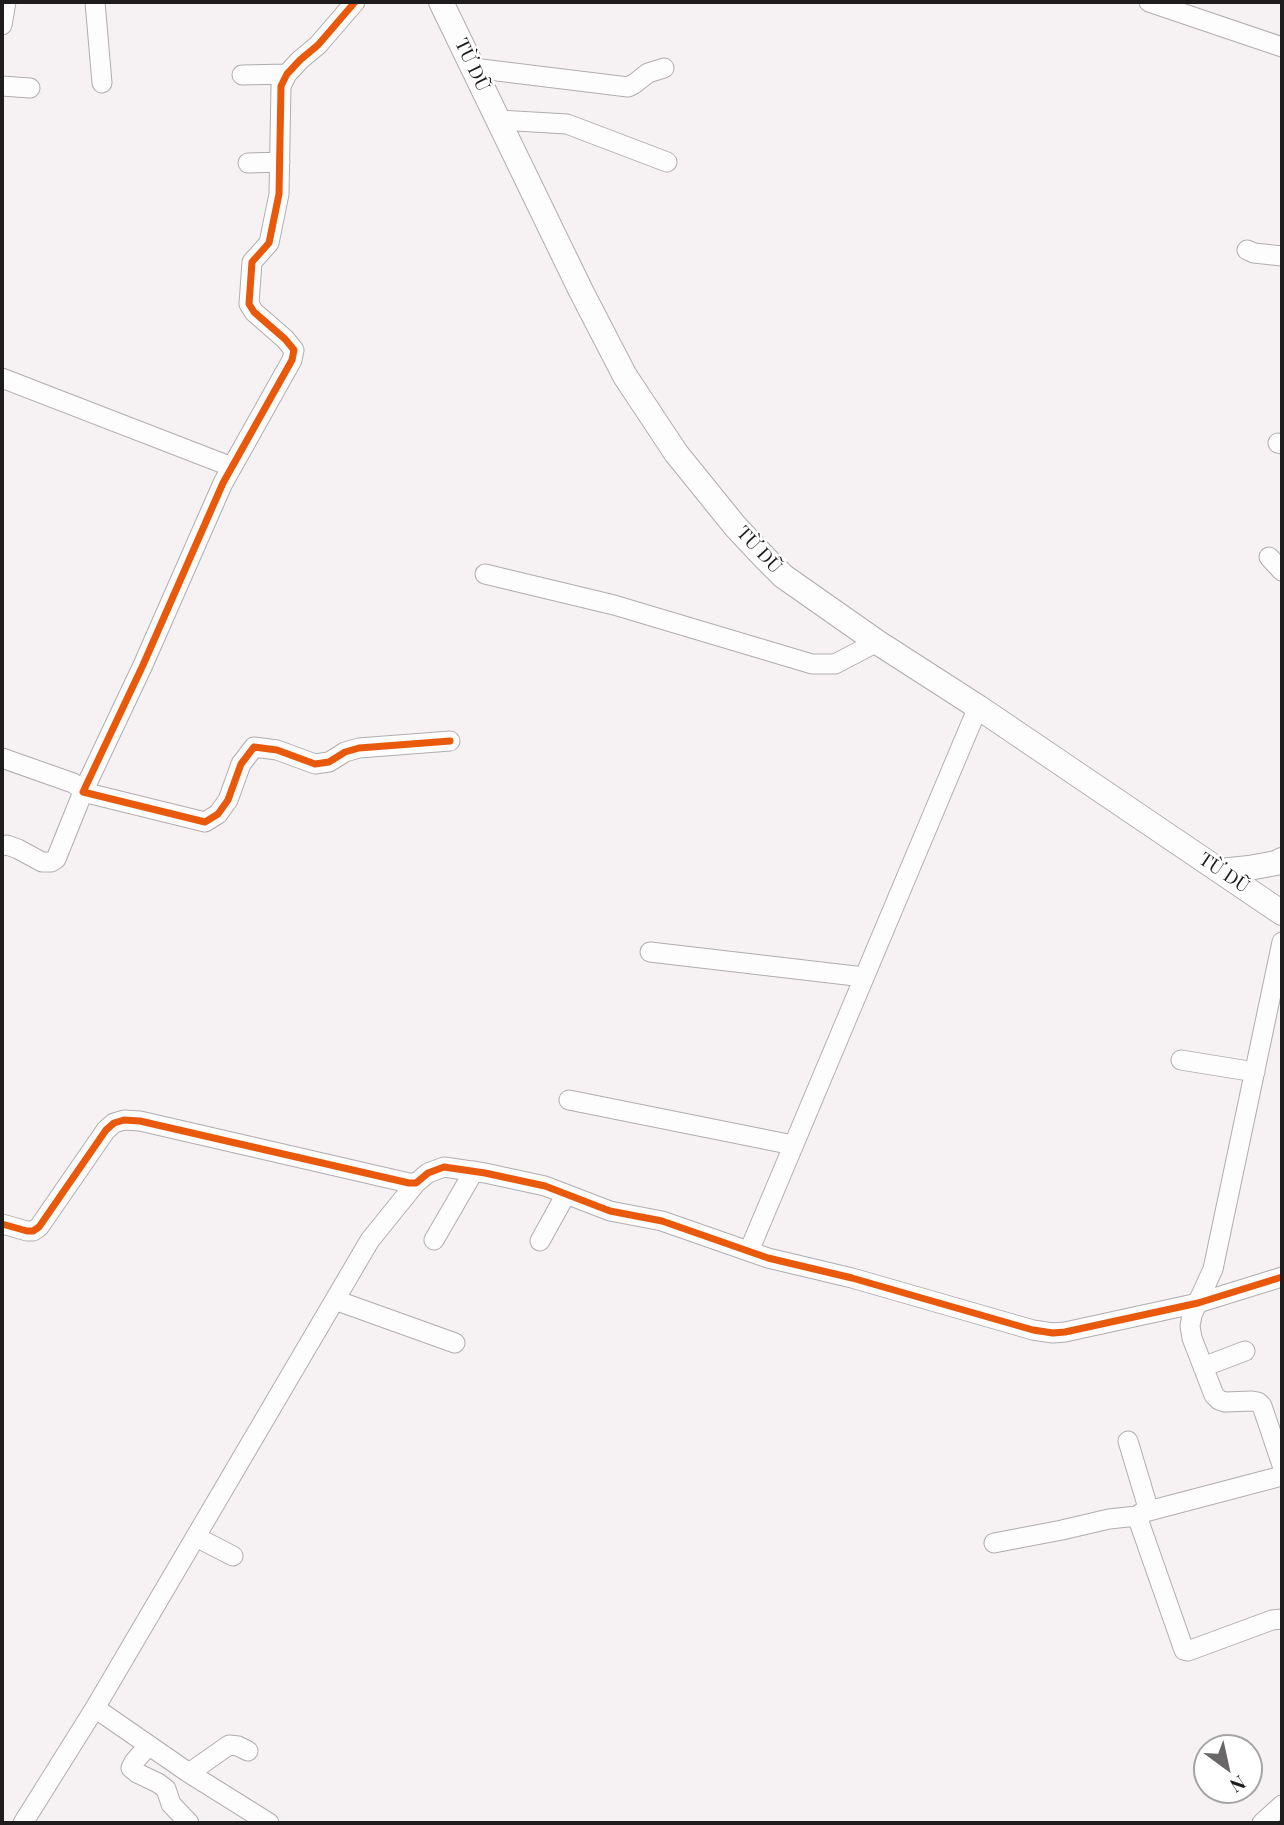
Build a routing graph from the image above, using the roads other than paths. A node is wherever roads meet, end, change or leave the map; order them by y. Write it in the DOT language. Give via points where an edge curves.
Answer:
graph roads {
  1 [pos="6,2"];
  2 [pos="95,2"];
  3 [pos="355,2"];
  4 [pos="441,2"];
  5 [pos="1149,2"];
  6 [pos="2,25"];
  7 [pos="1282,47"];
  8 [pos="473,68"];
  9 [pos="664,68"];
  10 [pos="287,74"];
  11 [pos="242,75"];
  12 [pos="102,83"];
  13 [pos="2,86"];
  14 [pos="30,88"];
  15 [pos="499,120"];
  16 [pos="280,162"];
  17 [pos="667,162"];
  18 [pos="248,163"];
  19 [pos="1247,250"];
  20 [pos="1282,256"];
  21 [pos="2,378"];
  22 [pos="232,467"];
  23 [pos="485,574"];
  24 [pos="877,642"];
  25 [pos="978,707"];
  26 [pos="450,741"];
  27 [pos="2,758"];
  28 [pos="83,792"];
  29 [pos="2,846"];
  30 [pos="1282,860"];
  31 [pos="1220,871"];
  32 [pos="1282,913"];
  33 [pos="1282,942"];
  34 [pos="650,952"];
  35 [pos="864,977"];
  36 [pos="1181,1060"];
  37 [pos="1255,1072"];
  38 [pos="569,1100"];
  39 [pos="793,1146"];
  40 [pos="474,1171"];
  41 [pos="408,1182"];
  42 [pos="566,1194"];
  43 [pos="2,1224"];
  44 [pos="434,1240"];
  45 [pos="540,1241"];
  46 [pos="749,1251"];
  47 [pos="1282,1277"];
  48 [pos="335,1300"];
  49 [pos="1198,1303"];
  50 [pos="456,1343"];
  51 [pos="1245,1351"];
  52 [pos="1203,1367"];
  53 [pos="1128,1441"];
  54 [pos="1282,1465"];
  55 [pos="1282,1476"];
  56 [pos="1143,1514"];
  57 [pos="196,1537"];
  58 [pos="994,1543"];
  59 [pos="233,1556"];
  60 [pos="1282,1619"];
  61 [pos="90,1716"];
  62 [pos="148,1746"];
  63 [pos="248,1751"];
  64 [pos="189,1773"];
  65 [pos="1282,1805"];
  66 [pos="23,1823"];
  67 [pos="189,1823"];
  68 [pos="269,1823"];
  69 [pos="1262,1823"];
  1 -- 6 [label="street"];
  2 -- 12 [label="street"];
  3 -- 10 [label="street"];
  4 -- 8 [label="main road, TỪ DŨ"];
  5 -- 7 [label="street"];
  8 -- 9 [label="street" via="628,87"];
  8 -- 15 [label="main road, TỪ DŨ"];
  10 -- 11 [label="street"];
  10 -- 16 [label="street" via="281,86"];
  13 -- 14 [label="street"];
  15 -- 17 [label="street" via="567,124"];
  15 -- 24 [label="main road, TỪ DŨ" via="619,363 676,453 783,576"];
  16 -- 18 [label="street"];
  16 -- 22 [label="street" via="279,194 268,243 252,261 248,304 294,349"];
  19 -- 20 [label="street"];
  21 -- 22 [label="street"];
  22 -- 28 [label="street"];
  23 -- 24 [label="street" via="614,605 812,664 841,662"];
  24 -- 25 [label="main road, TỪ DŨ"];
  25 -- 31 [label="main road, TỪ DŨ"];
  25 -- 35 [label="street"];
  26 -- 28 [label="street" via="359,748 315,764 254,747 241,764 228,800 205,822"];
  27 -- 28 [label="street" via="73,783"];
  28 -- 29 [label="street" via="56,859 42,862"];
  30 -- 31 [label="main road"];
  31 -- 32 [label="main road, TỪ DŨ"];
  33 -- 37 [label="street"];
  34 -- 35 [label="street"];
  35 -- 39 [label="street"];
  36 -- 37 [label="street"];
  37 -- 49 [label="street" via="1213,1269"];
  38 -- 39 [label="street"];
  39 -- 46 [label="street"];
  40 -- 41 [label="street" via="444,1167"];
  40 -- 42 [label="street"];
  40 -- 44 [label="street"];
  41 -- 43 [label="street" via="124,1120 106,1130 39,1227 27,1231"];
  41 -- 48 [label="street"];
  42 -- 45 [label="street"];
  42 -- 46 [label="street"];
  46 -- 49 [label="street" via="1053,1333"];
  47 -- 49 [label="street"];
  48 -- 50 [label="street"];
  48 -- 57 [label="street"];
  49 -- 52 [label="street" via="1190,1326"];
  51 -- 52 [label="street"];
  52 -- 54 [label="street" via="1219,1400 1252,1401 1262,1406"];
  53 -- 56 [label="street"];
  55 -- 56 [label="street"];
  56 -- 58 [label="street"];
  56 -- 60 [label="street" via="1184,1650"];
  57 -- 59 [label="street"];
  57 -- 61 [label="street"];
  61 -- 62 [label="street"];
  61 -- 66 [label="street"];
  62 -- 64 [label="street"];
  62 -- 67 [label="street" via="131,1768 166,1789 171,1804"];
  63 -- 64 [label="street" via="229,1745"];
  64 -- 68 [label="street"];
  65 -- 69 [label="street"];
}
